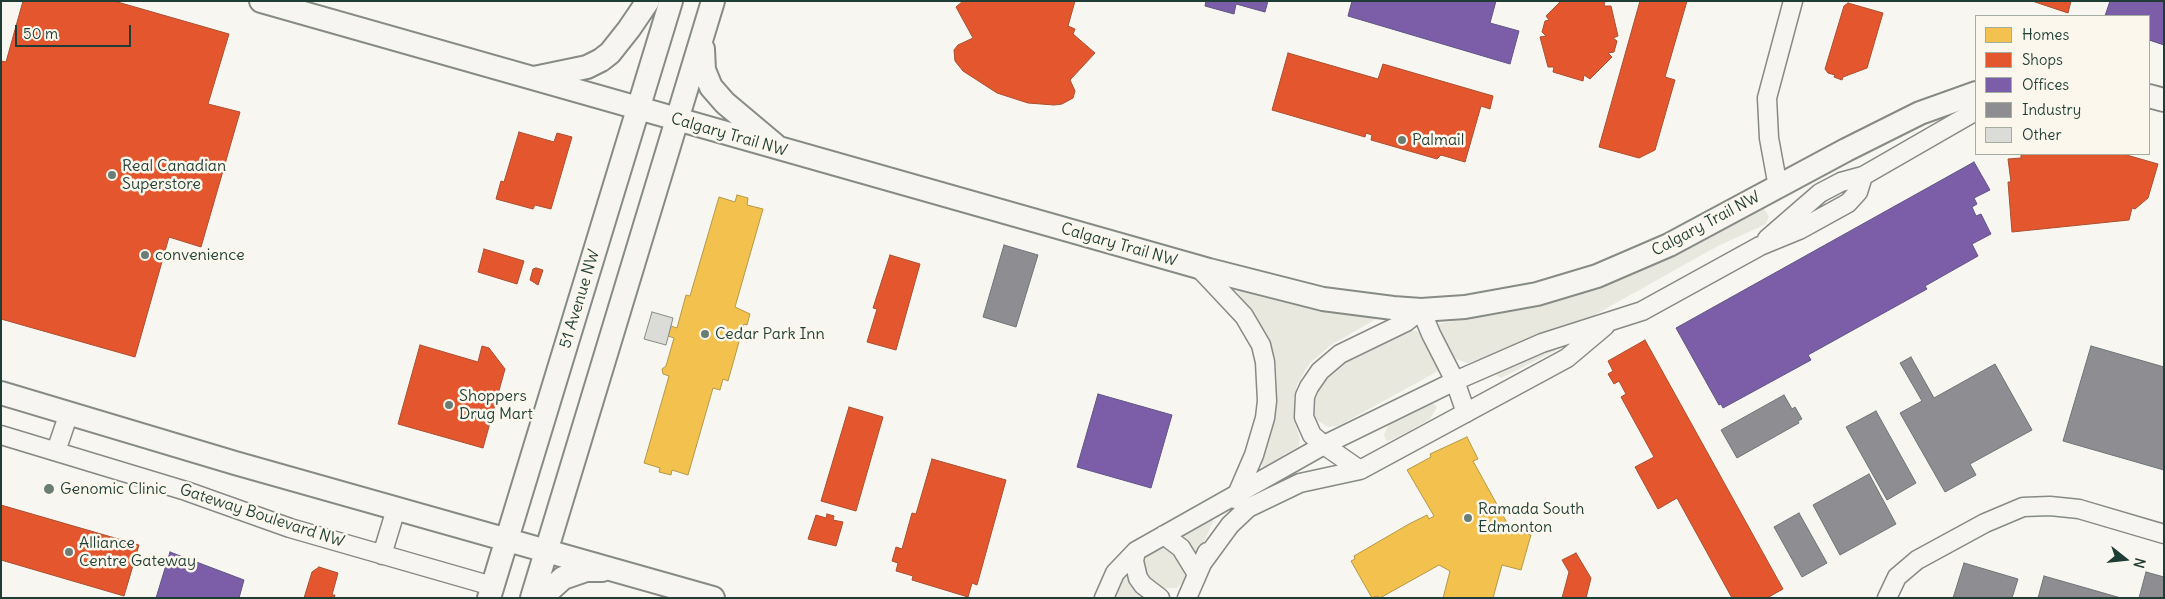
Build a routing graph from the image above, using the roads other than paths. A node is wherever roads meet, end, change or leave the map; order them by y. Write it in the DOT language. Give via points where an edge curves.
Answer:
graph roads {
  1 [pos="260,1"];
  2 [pos="648,1"];
  3 [pos="671,1"];
  4 [pos="1793,1"];
  5 [pos="710,11"];
  6 [pos="531,78"];
  7 [pos="1975,93"];
  8 [pos="2150,96"];
  9 [pos="2164,100"];
  10 [pos="637,109"];
  11 [pos="1975,112"];
  12 [pos="678,121"];
  13 [pos="779,148"];
  14 [pos="1778,187"];
  15 [pos="1198,267"];
  16 [pos="1421,310"];
  17 [pos="1611,321"];
  18 [pos="1456,381"];
  19 [pos="1,392"];
  20 [pos="68,413"];
  21 [pos="1466,413"];
  22 [pos="1,435"];
  23 [pos="1324,446"];
  24 [pos="56,450"];
  25 [pos="1360,470"];
  26 [pos="1238,495"];
  27 [pos="396,509"];
  28 [pos="2164,534"];
  29 [pos="1164,535"];
  30 [pos="506,539"];
  31 [pos="546,549"];
  32 [pos="1136,551"];
  33 [pos="382,555"];
  34 [pos="1200,568"];
  35 [pos="613,570"];
  36 [pos="496,594"];
  37 [pos="1888,594"];
  38 [pos="532,598"];
  39 [pos="542,598"];
  40 [pos="713,598"];
  41 [pos="1104,598"];
  42 [pos="1160,598"];
  43 [pos="1187,598"];
  1 -- 6 [label="main road, Calgary Trail NW"];
  2 -- 6 [label="main road" via="601,60 587,67"];
  3 -- 10 [label="main road, 51 Avenue NW"];
  4 -- 14 [label="street" via="1766,98"];
  5 -- 12 [label="main road"];
  5 -- 13 [label="main road" via="702,59 710,86 725,103"];
  6 -- 10 [label="main road, Calgary Trail NW"];
  7 -- 14 [label="main road, Calgary Trail NW" via="1920,113"];
  8 -- 9 [label="main road"];
  10 -- 12 [label="main road, Calgary Trail NW"];
  10 -- 30 [label="main road, 51 Avenue NW"];
  11 -- 17 [label="street, Calgary Trail NW" via="1863,176 1858,192 1848,203 1799,230 1760,246 1642,311"];
  12 -- 13 [label="main road, Calgary Trail NW"];
  12 -- 31 [label="main road"];
  13 -- 15 [label="main road, Calgary Trail NW"];
  14 -- 16 [label="main road, Calgary Trail NW" via="1669,245 1597,276 1509,300"];
  15 -- 16 [label="main road, Calgary Trail NW" via="1323,299"];
  15 -- 26 [label="street, Calgary Trail NW" via="1244,316 1261,345 1265,362 1265,418"];
  16 -- 18 [label="street"];
  16 -- 23 [label="street" via="1406,322 1340,354 1314,379 1305,396 1304,417 1312,435"];
  17 -- 18 [label="street, Calgary Trail NW" via="1542,343"];
  17 -- 21 [label="street, Calgary Trail NW" via="1567,358"];
  18 -- 21 [label="street"];
  18 -- 23 [label="street, Calgary Trail NW"];
  19 -- 20 [label="main road"];
  20 -- 24 [label="street"];
  20 -- 27 [label="main road"];
  21 -- 25 [label="street, Calgary Trail NW"];
  22 -- 24 [label="street, Gateway Boulevard NW"];
  23 -- 25 [label="street"];
  23 -- 26 [label="street, Calgary Trail NW"];
  24 -- 33 [label="street, Gateway Boulevard NW"];
  25 -- 34 [label="street, Calgary Trail NW" via="1300,482 1248,508 1230,525"];
  26 -- 29 [label="street"];
  26 -- 34 [label="street, Calgary Trail NW" via="1223,515"];
  27 -- 30 [label="main road"];
  27 -- 33 [label="street"];
  28 -- 37 [label="street" via="2079,509 2023,507 1985,522 1918,560 1897,577"];
  29 -- 32 [label="street"];
  29 -- 34 [label="street"];
  30 -- 31 [label="main road"];
  30 -- 36 [label="main road, 51 Avenue NW"];
  31 -- 35 [label="main road"];
  31 -- 38 [label="main road"];
  32 -- 41 [label="street" via="1115,572"];
  32 -- 42 [label="street" via="1134,561 1138,578"];
  33 -- 36 [label="street, Gateway Boulevard NW"];
  34 -- 43 [label="street, Calgary Trail NW"];
  35 -- 39 [label="main road" via="575,573 555,584"];
  35 -- 40 [label="main road"];
}
